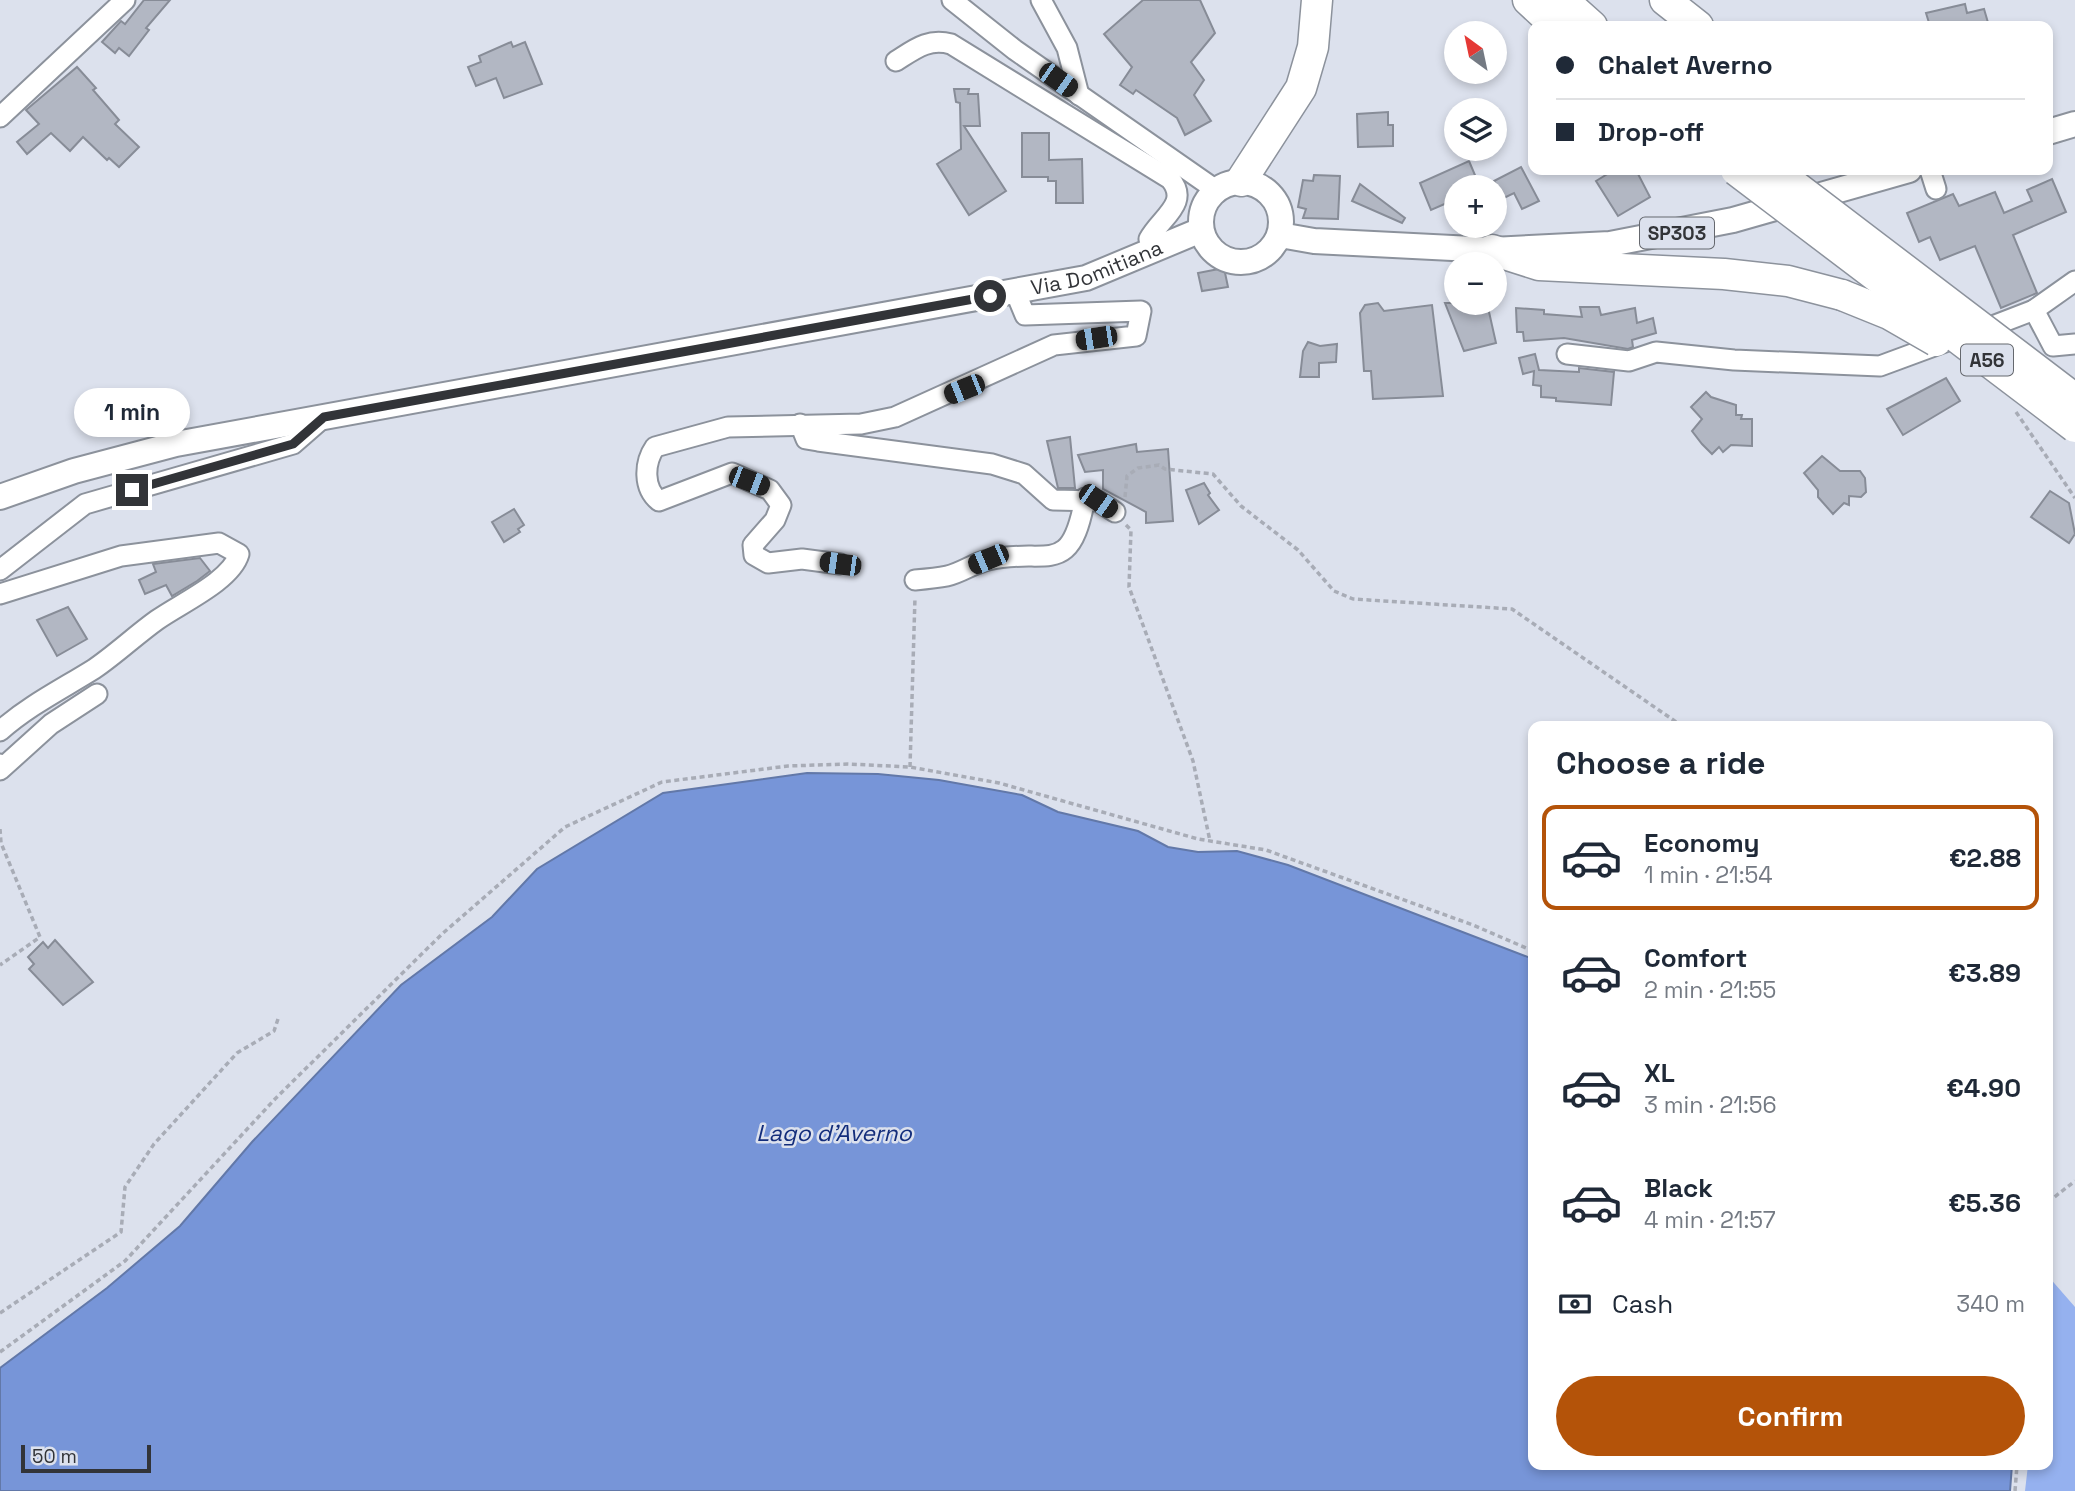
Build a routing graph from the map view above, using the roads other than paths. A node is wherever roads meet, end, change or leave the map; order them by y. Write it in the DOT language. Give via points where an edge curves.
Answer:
graph roads {
  1 [pos="125,0"];
  2 [pos="952,0"];
  3 [pos="1041,0"];
  4 [pos="1317,0"];
  5 [pos="1528,0"];
  6 [pos="1563,0"];
  7 [pos="1665,0"];
  8 [pos="1551,21"];
  9 [pos="1586,21"];
  10 [pos="1692,21"];
  11 [pos="896,61"];
  12 [pos="1079,95"];
  13 [pos="0,117"];
  14 [pos="2075,124"];
  15 [pos="2053,131"];
  16 [pos="1743,175"];
  17 [pos="1780,175"];
  18 [pos="1891,175"];
  19 [pos="1228,186"];
  20 [pos="1201,230"];
  21 [pos="1280,235"];
  22 [pos="1152,250"];
  23 [pos="1492,250"];
  24 [pos="2075,281"];
  25 [pos="1907,285"];
  26 [pos="1015,291"];
  27 [pos="2034,310"];
  28 [pos="2075,344"];
  29 [pos="1567,354"];
  30 [pos="1994,365"];
  31 [pos="2075,399"];
  32 [pos="324,417"];
  33 [pos="800,424"];
  34 [pos="2075,427"];
  35 [pos="0,497"];
  36 [pos="1085,498"];
  37 [pos="1115,512"];
  38 [pos="840,564"];
  39 [pos="0,570"];
  40 [pos="915,580"];
  41 [pos="0,594"];
  42 [pos="97,694"];
  43 [pos="0,731"];
  44 [pos="0,764"];
  1 -- 13 [label="street"];
  2 -- 12 [label="street"];
  3 -- 12 [label="street" via="1067,48"];
  4 -- 19 [label="highway" via="1313,47 1301,88"];
  5 -- 8 [label="highway"];
  6 -- 9 [label="highway"];
  7 -- 10 [label="highway"];
  11 -- 22 [label="street" via="928,42 951,44 1170,179 1179,198 1149,239"];
  12 -- 19 [label="street"];
  14 -- 15 [label="main road"];
  16 -- 25 [label="highway, bridge"];
  17 -- 25 [label="highway, bridge"];
  18 -- 23 [label="main road, SP303" via="1653,238 1568,248"];
  19 -- 20 [label="main road" via="1203,208"];
  19 -- 21 [label="main road" via="1262,187 1270,194 1281,213"];
  20 -- 21 [label="main road" via="1219,256 1238,262 1259,258"];
  20 -- 22 [label="main road, Via Domitiana"];
  21 -- 23 [label="main road, SP303" via="1314,241"];
  22 -- 26 [label="main road, Via Domitiana" via="1086,278"];
  23 -- 30 [label="highway, bridge" via="1539,265 1788,281 1889,314 1968,360"];
  24 -- 27 [label="street"];
  25 -- 30 [label="highway, A56, bridge"];
  25 -- 31 [label="highway, A56, bridge"];
  26 -- 32 [label="main road, Via Domitiana"];
  26 -- 33 [label="street" via="1026,315 1141,311 1136,335 1054,345 895,417 861,424"];
  27 -- 28 [label="street" via="2053,346"];
  27 -- 29 [label="street" via="1880,366 1656,352 1629,361"];
  30 -- 34 [label="highway, A56, bridge"];
  32 -- 35 [label="main road, Via Domitiana" via="176,444 74,471"];
  32 -- 39 [label="street" via="293,444 85,504"];
  33 -- 36 [label="street" via="806,439 992,464 1024,474 1053,500"];
  33 -- 38 [label="street" via="727,427 655,447 646,466 652,495 666,500 732,473 770,490 781,505 775,520 752,545 761,561 803,559"];
  36 -- 37 [label="street"];
  36 -- 40 [label="street" via="1072,543 1064,552 1050,557 988,559 949,576"];
  41 -- 43 [label="street" via="121,556 219,543 239,554 235,567"];
  42 -- 44 [label="street" via="51,724 0,770"];
}
